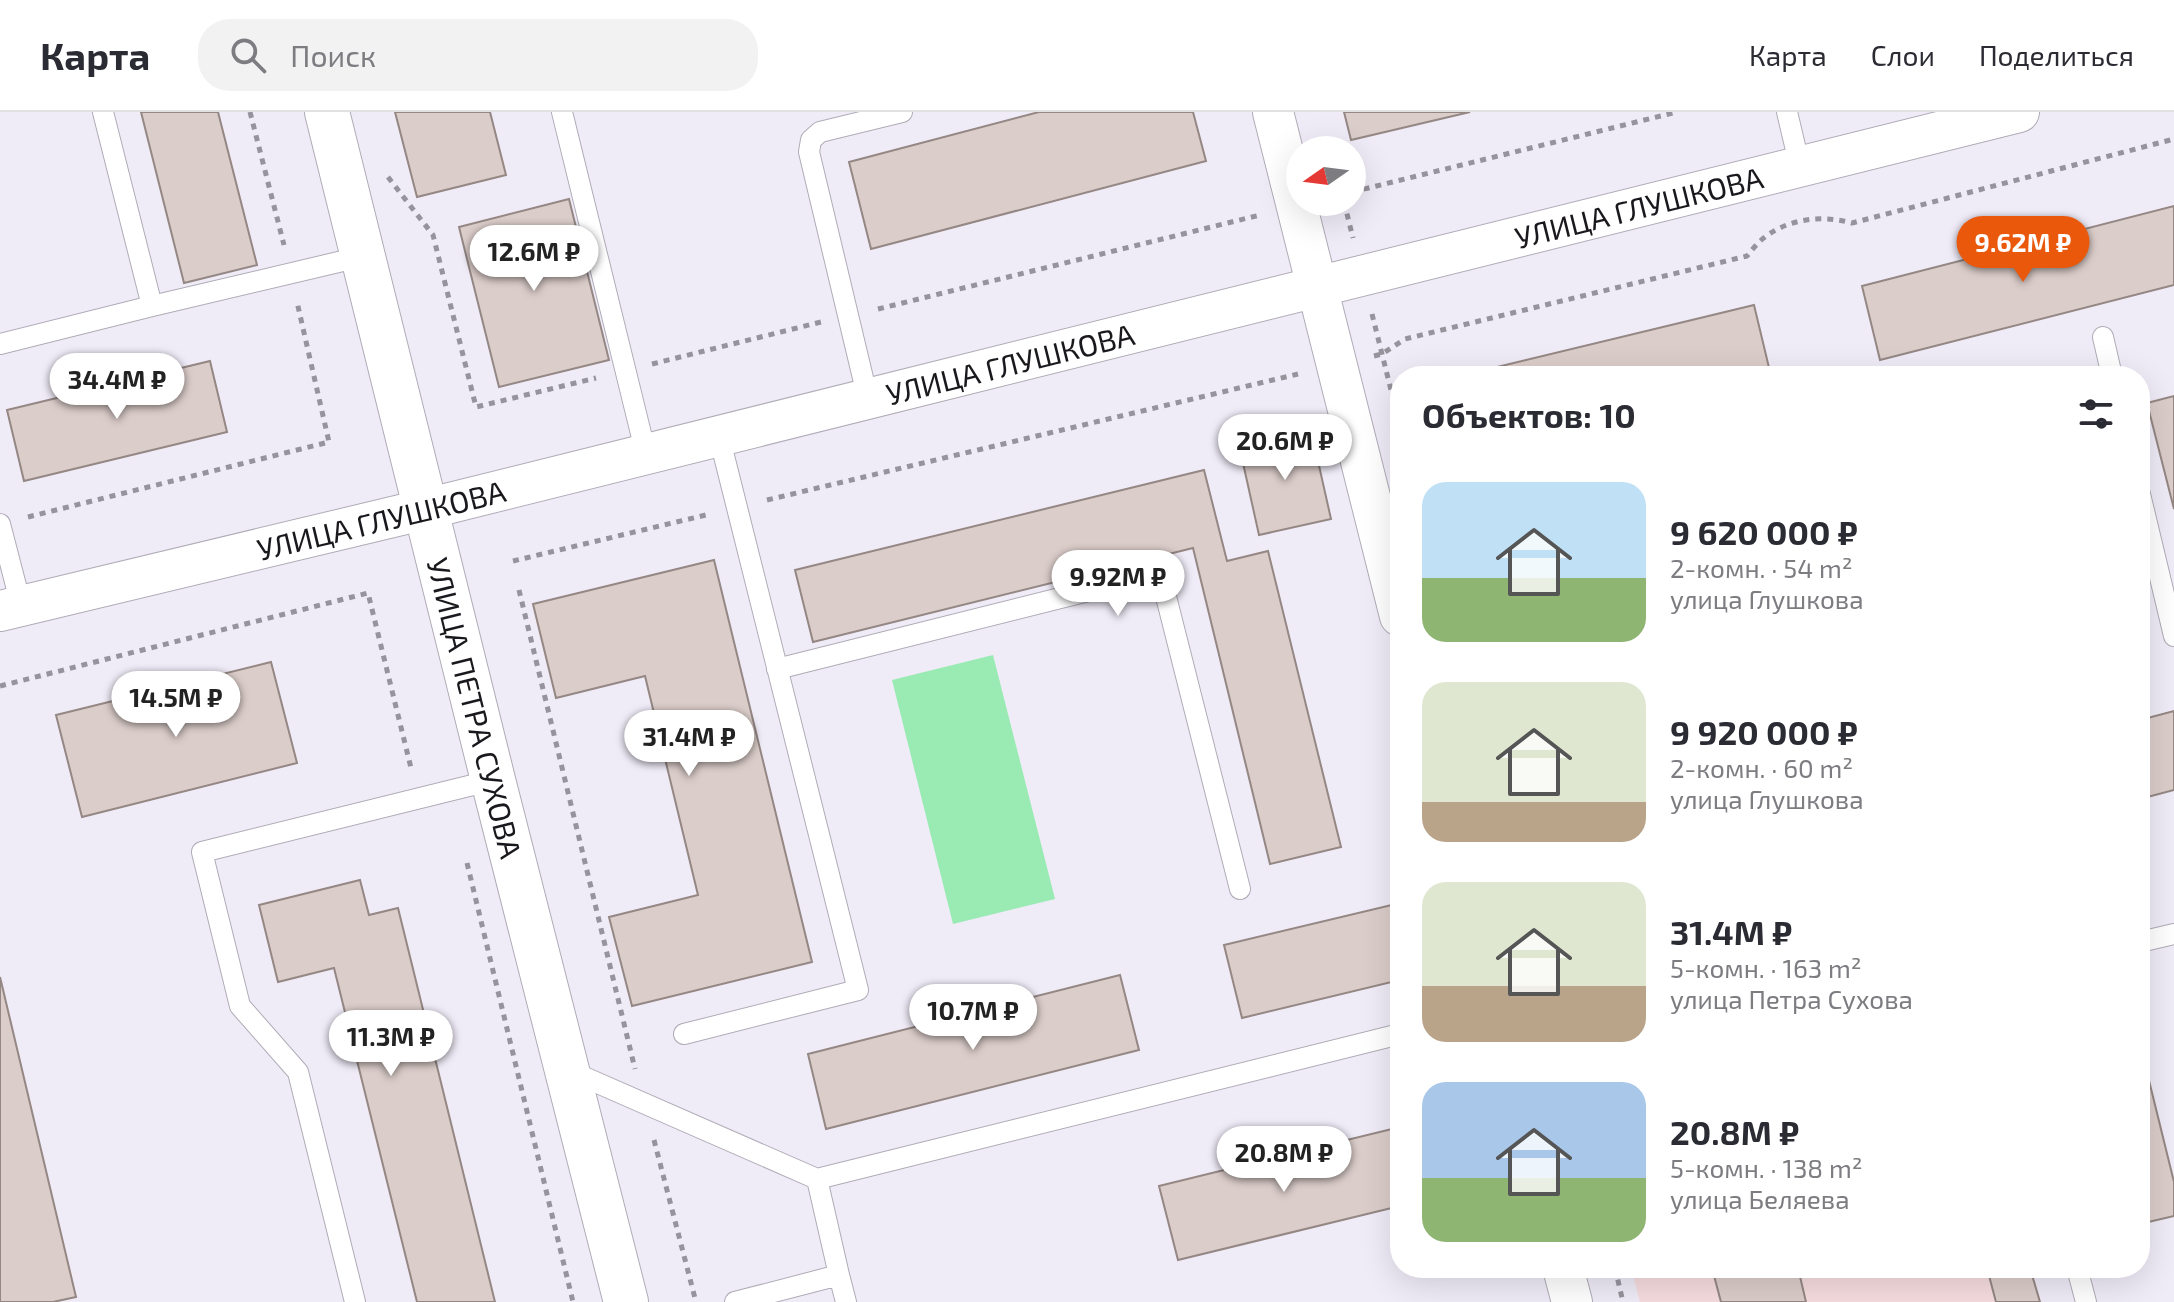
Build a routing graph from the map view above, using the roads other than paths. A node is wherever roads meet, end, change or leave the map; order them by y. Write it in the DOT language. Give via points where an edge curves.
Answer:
graph roads {
  1 [pos="103,112"];
  2 [pos="327,112"];
  3 [pos="562,112"];
  4 [pos="902,112"];
  5 [pos="1273,112"];
  6 [pos="1787,112"];
  7 [pos="2019,112"];
  8 [pos="1800,167"];
  9 [pos="364,256"];
  10 [pos="1317,287"];
  11 [pos="152,306"];
  12 [pos="2103,337"];
  13 [pos="0,344"];
  14 [pos="2110,366"];
  15 [pos="868,399"];
  16 [pos="719,436"];
  17 [pos="646,454"];
  18 [pos="426,509"];
  19 [pos="8,522"];
  20 [pos="2150,536"];
  21 [pos="1390,576"];
  22 [pos="10,608"];
  23 [pos="2174,636"];
  24 [pos="777,669"];
  25 [pos="493,780"];
  26 [pos="1240,889"];
  27 [pos="2174,934"];
  28 [pos="2150,940"];
  29 [pos="684,1034"];
  30 [pos="1390,1036"];
  31 [pos="566,1069"];
  32 [pos="817,1179"];
  33 [pos="839,1275"];
  34 [pos="1566,1278"];
  35 [pos="2080,1278"];
  36 [pos="355,1302"];
  37 [pos="626,1302"];
  38 [pos="735,1302"];
  39 [pos="846,1302"];
  40 [pos="1572,1302"];
  41 [pos="2086,1302"];
  1 -- 11 [label="lane"];
  2 -- 9 [label="street, УЛИЦА ПЕТРА СУХОВА"];
  3 -- 17 [label="lane"];
  4 -- 15 [label="lane" via="820,132 811,140 809,152"];
  5 -- 10 [label="street"];
  6 -- 8 [label="lane"];
  7 -- 8 [label="street, УЛИЦА ГЛУШКОВА"];
  8 -- 10 [label="street, УЛИЦА ГЛУШКОВА"];
  9 -- 11 [label="lane"];
  9 -- 18 [label="street, УЛИЦА ПЕТРА СУХОВА"];
  10 -- 15 [label="street, УЛИЦА ГЛУШКОВА"];
  10 -- 21 [label="street"];
  11 -- 13 [label="lane"];
  12 -- 14 [label="lane"];
  15 -- 16 [label="street, УЛИЦА ГЛУШКОВА"];
  16 -- 17 [label="street, УЛИЦА ГЛУШКОВА"];
  16 -- 24 [label="lane"];
  17 -- 18 [label="street, УЛИЦА ГЛУШКОВА"];
  18 -- 22 [label="street, УЛИЦА ГЛУШКОВА"];
  18 -- 25 [label="street, УЛИЦА ПЕТРА СУХОВА"];
  19 -- 22 [label="lane"];
  20 -- 23 [label="lane"];
  24 -- 26 [label="lane" via="1160,573"];
  24 -- 29 [label="lane" via="858,990"];
  25 -- 31 [label="street, УЛИЦА ПЕТРА СУХОВА"];
  25 -- 36 [label="lane" via="202,852 240,1006 298,1072"];
  27 -- 28 [label="lane"];
  30 -- 32 [label="lane"];
  31 -- 32 [label="lane"];
  31 -- 37 [label="street, УЛИЦА ПЕТРА СУХОВА"];
  32 -- 33 [label="lane"];
  33 -- 38 [label="lane"];
  33 -- 39 [label="lane"];
  34 -- 40 [label="street"];
  35 -- 41 [label="lane"];
}
